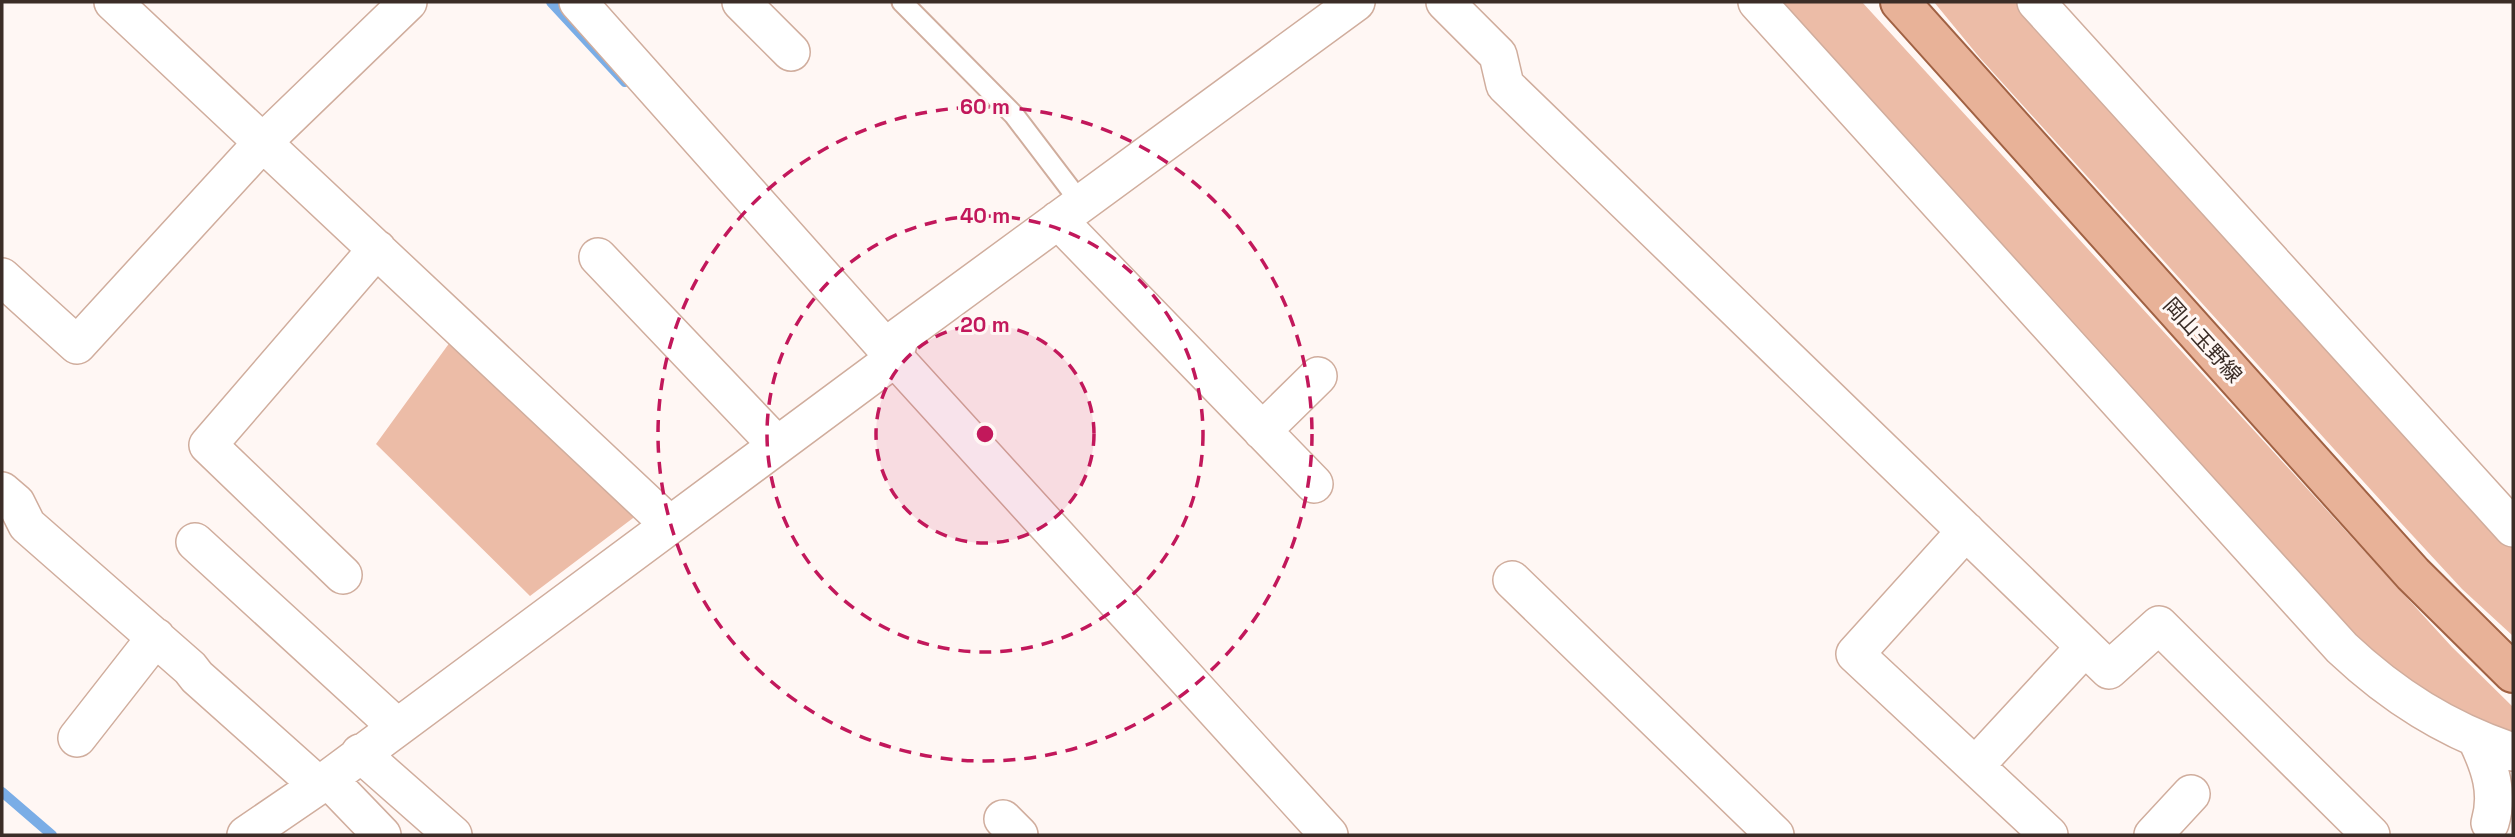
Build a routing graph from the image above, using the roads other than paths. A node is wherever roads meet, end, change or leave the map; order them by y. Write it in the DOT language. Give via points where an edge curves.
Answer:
graph roads {
  1 [pos="113,2"];
  2 [pos="408,2"];
  3 [pos="578,2"];
  4 [pos="741,2"];
  5 [pos="902,2"];
  6 [pos="1356,2"];
  7 [pos="1445,2"];
  8 [pos="1757,2"];
  9 [pos="1900,2"];
  10 [pos="2036,2"];
  11 [pos="791,52"];
  12 [pos="263,142"];
  13 [pos="1069,212"];
  14 [pos="377,248"];
  15 [pos="598,257"];
  16 [pos="2,277"];
  17 [pos="895,358"];
  18 [pos="1318,376"];
  19 [pos="1262,431"];
  20 [pos="768,436"];
  21 [pos="1314,484"];
  22 [pos="2,491"];
  23 [pos="663,517"];
  24 [pos="2513,528"];
  25 [pos="1966,531"];
  26 [pos="195,542"];
  27 [pos="343,575"];
  28 [pos="1512,580"];
  29 [pos="156,637"];
  30 [pos="2085,647"];
  31 [pos="2513,673"];
  32 [pos="388,719"];
  33 [pos="77,738"];
  34 [pos="2477,740"];
  35 [pos="2513,752"];
  36 [pos="360,753"];
  37 [pos="1975,766"];
  38 [pos="315,779"];
  39 [pos="2190,794"];
  40 [pos="2494,820"];
  41 [pos="246,835"];
  42 [pos="382,835"];
  43 [pos="453,835"];
  44 [pos="1329,835"];
  45 [pos="1775,835"];
  46 [pos="2049,835"];
  47 [pos="2153,835"];
  48 [pos="2371,835"];
  1 -- 12 [label="street"];
  2 -- 12 [label="street"];
  3 -- 17 [label="street"];
  4 -- 11 [label="street"];
  5 -- 13 [label="lane" via="1014,115"];
  6 -- 13 [label="street"];
  7 -- 25 [label="street" via="1498,55 1505,85"];
  8 -- 34 [label="street" via="2342,648 2379,683"];
  9 -- 31 [label="main road, 岡山玉野線" via="2413,574"];
  10 -- 24 [label="street"];
  12 -- 14 [label="street"];
  12 -- 16 [label="street" via="78,345"];
  13 -- 17 [label="street" via="899,337"];
  13 -- 19 [label="street"];
  14 -- 23 [label="street"];
  14 -- 27 [label="street" via="208,445"];
  15 -- 20 [label="street"];
  17 -- 20 [label="street"];
  17 -- 44 [label="street"];
  18 -- 19 [label="street"];
  19 -- 21 [label="street"];
  20 -- 23 [label="street"];
  22 -- 29 [label="street" via="16,503 27,525"];
  23 -- 32 [label="street"];
  25 -- 30 [label="street"];
  25 -- 37 [label="street" via="1855,654"];
  26 -- 32 [label="street"];
  28 -- 45 [label="street"];
  29 -- 33 [label="street"];
  29 -- 38 [label="street"];
  30 -- 37 [label="street"];
  30 -- 48 [label="street" via="2109,670 2159,625"];
  32 -- 36 [label="street"];
  34 -- 35 [label="street"];
  34 -- 40 [label="street" via="2490,771"];
  36 -- 38 [label="street"];
  36 -- 43 [label="street"];
  37 -- 46 [label="street"];
  38 -- 41 [label="street"];
  38 -- 42 [label="street"];
  39 -- 47 [label="street"];
}
